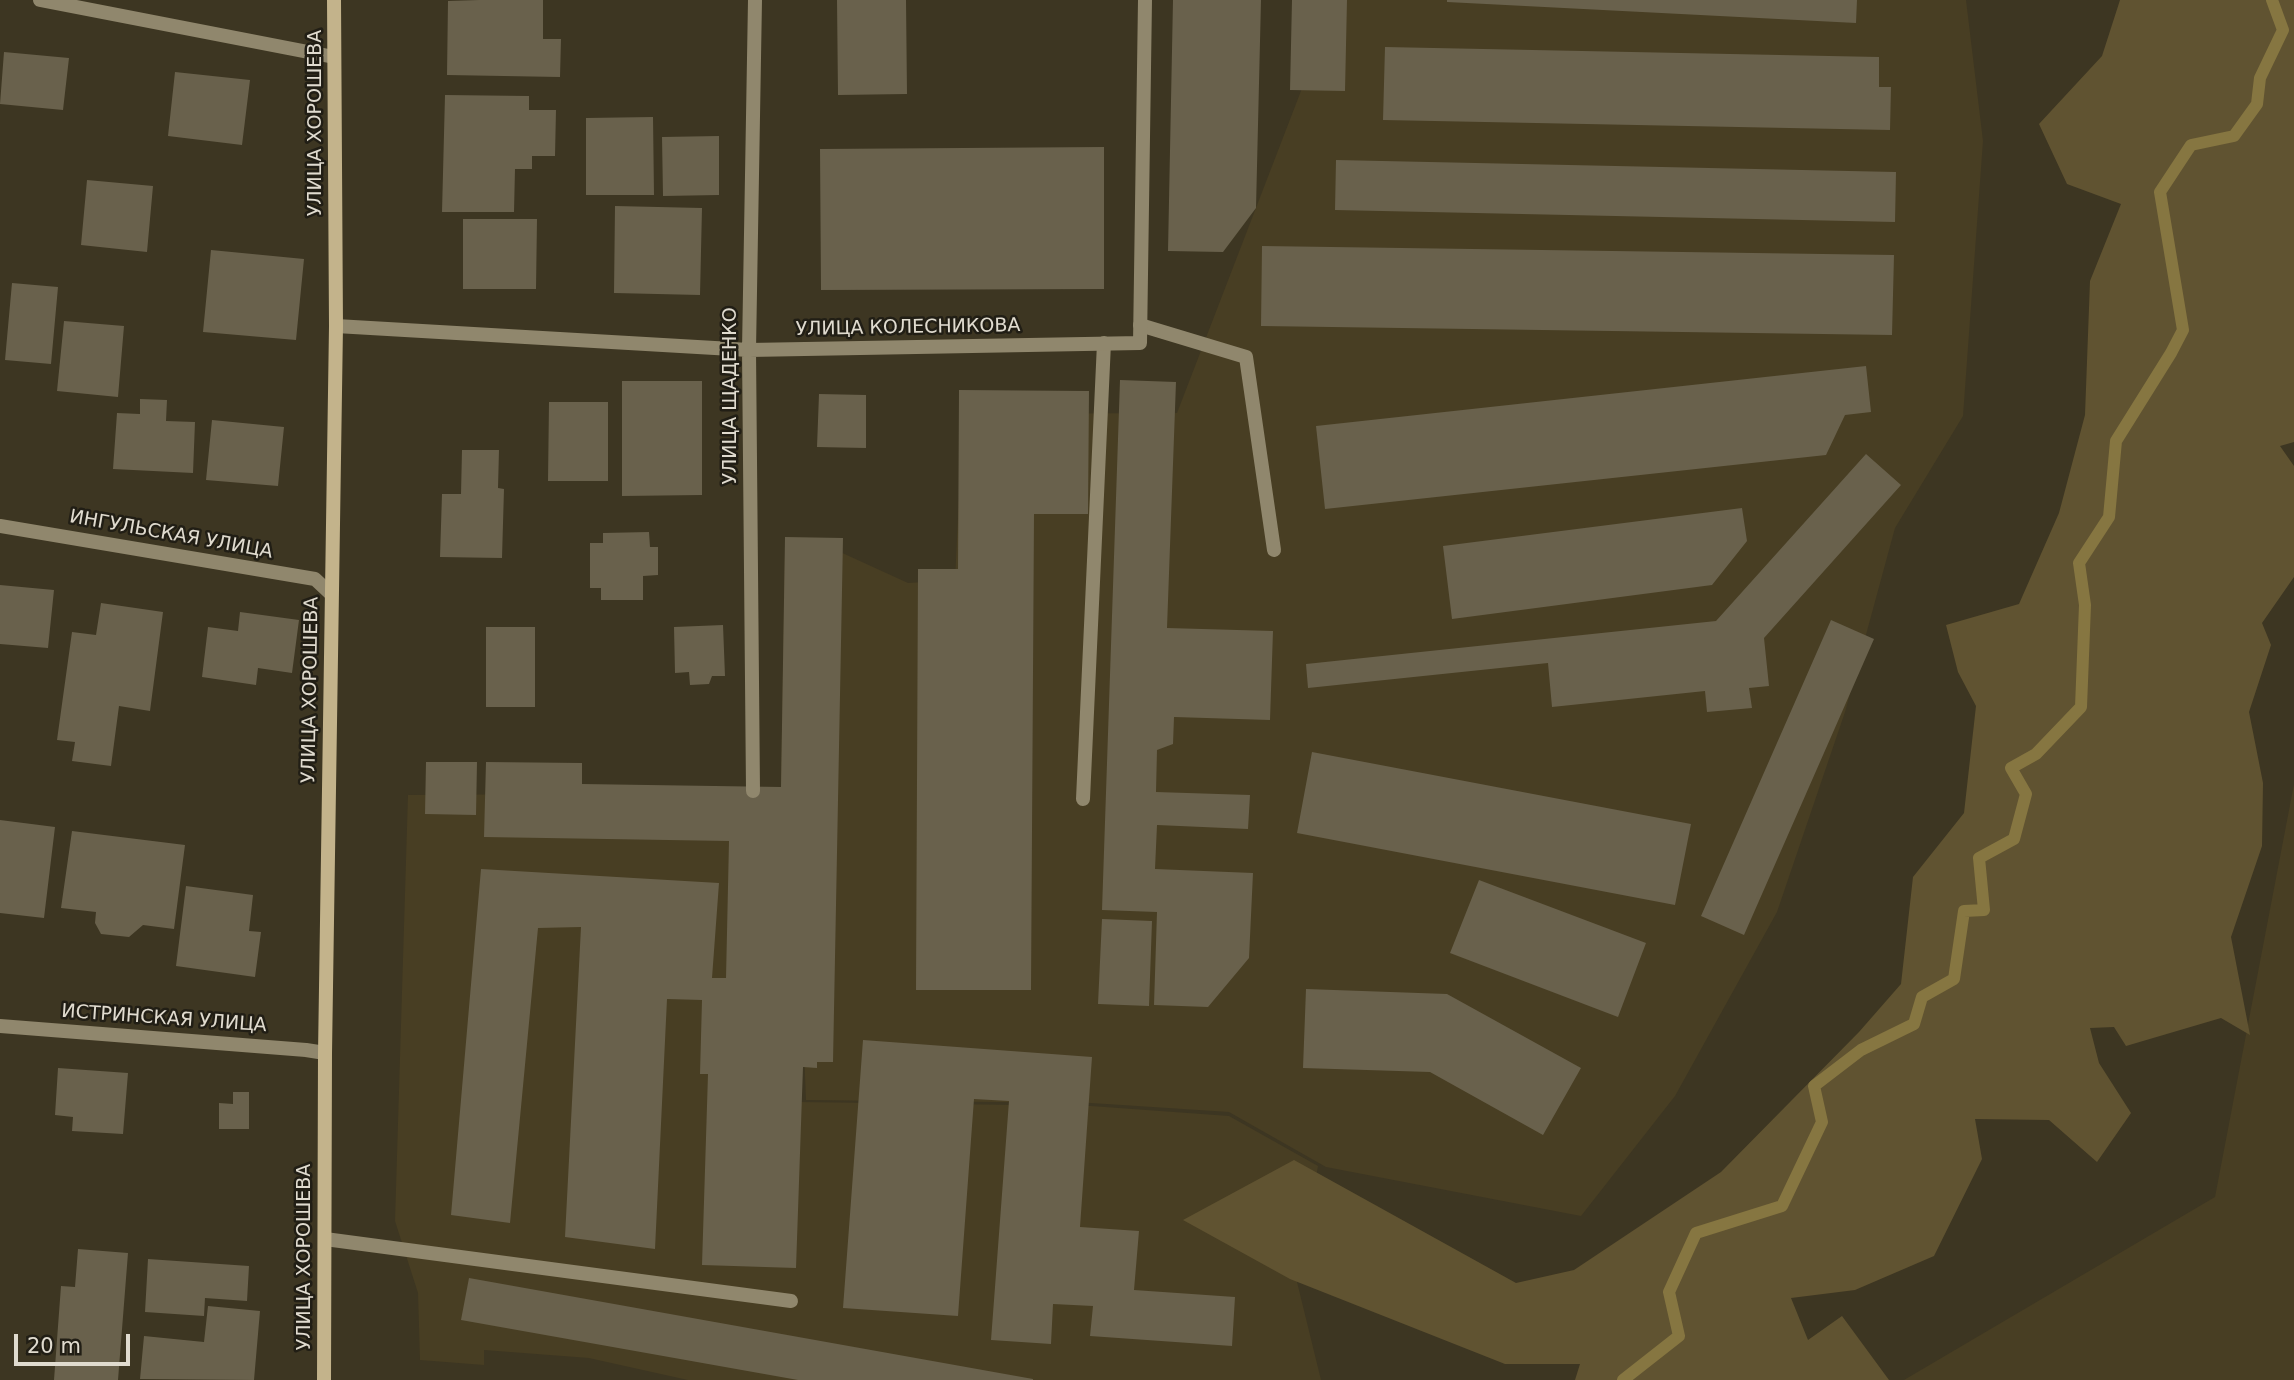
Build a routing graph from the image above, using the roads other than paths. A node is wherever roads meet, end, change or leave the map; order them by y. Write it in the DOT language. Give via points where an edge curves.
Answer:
graph roads {
  1 [pos="40,0"];
  2 [pos="334,0"];
  3 [pos="755,0"];
  4 [pos="1144,0"];
  5 [pos="334,57"];
  6 [pos="336,326"];
  7 [pos="1140,326"];
  8 [pos="1104,343"];
  9 [pos="749,350"];
  10 [pos="0,526"];
  11 [pos="1274,550"];
  12 [pos="331,594"];
  13 [pos="753,791"];
  14 [pos="1083,799"];
  15 [pos="0,1026"];
  16 [pos="325,1053"];
  17 [pos="325,1239"];
  18 [pos="791,1301"];
  19 [pos="324,1380"];
  1 -- 5 [label="street"];
  2 -- 5 [label="main road, УЛИЦА ХОРОШЕВА"];
  3 -- 9 [label="street, УЛИЦА ЩАДЕНКО"];
  4 -- 7 [label="street"];
  5 -- 6 [label="main road, УЛИЦА ХОРОШЕВА"];
  6 -- 9 [label="street, УЛИЦА КОЛЕСНИКОВА"];
  6 -- 12 [label="main road, УЛИЦА ХОРОШЕВА"];
  7 -- 8 [label="street, УЛИЦА КОЛЕСНИКОВА" via="1140,343"];
  7 -- 11 [label="street" via="1246,357"];
  8 -- 9 [label="street, УЛИЦА КОЛЕСНИКОВА"];
  8 -- 14 [label="street"];
  9 -- 13 [label="street, УЛИЦА ЩАДЕНКО"];
  10 -- 12 [label="street, ИНГУЛЬСКАЯ УЛИЦА" via="315,579"];
  12 -- 16 [label="main road, УЛИЦА ХОРОШЕВА"];
  15 -- 16 [label="street, ИСТРИНСКАЯ УЛИЦА"];
  16 -- 17 [label="main road, УЛИЦА ХОРОШЕВА"];
  17 -- 18 [label="street"];
  17 -- 19 [label="main road, УЛИЦА ХОРОШЕВА"];
}
